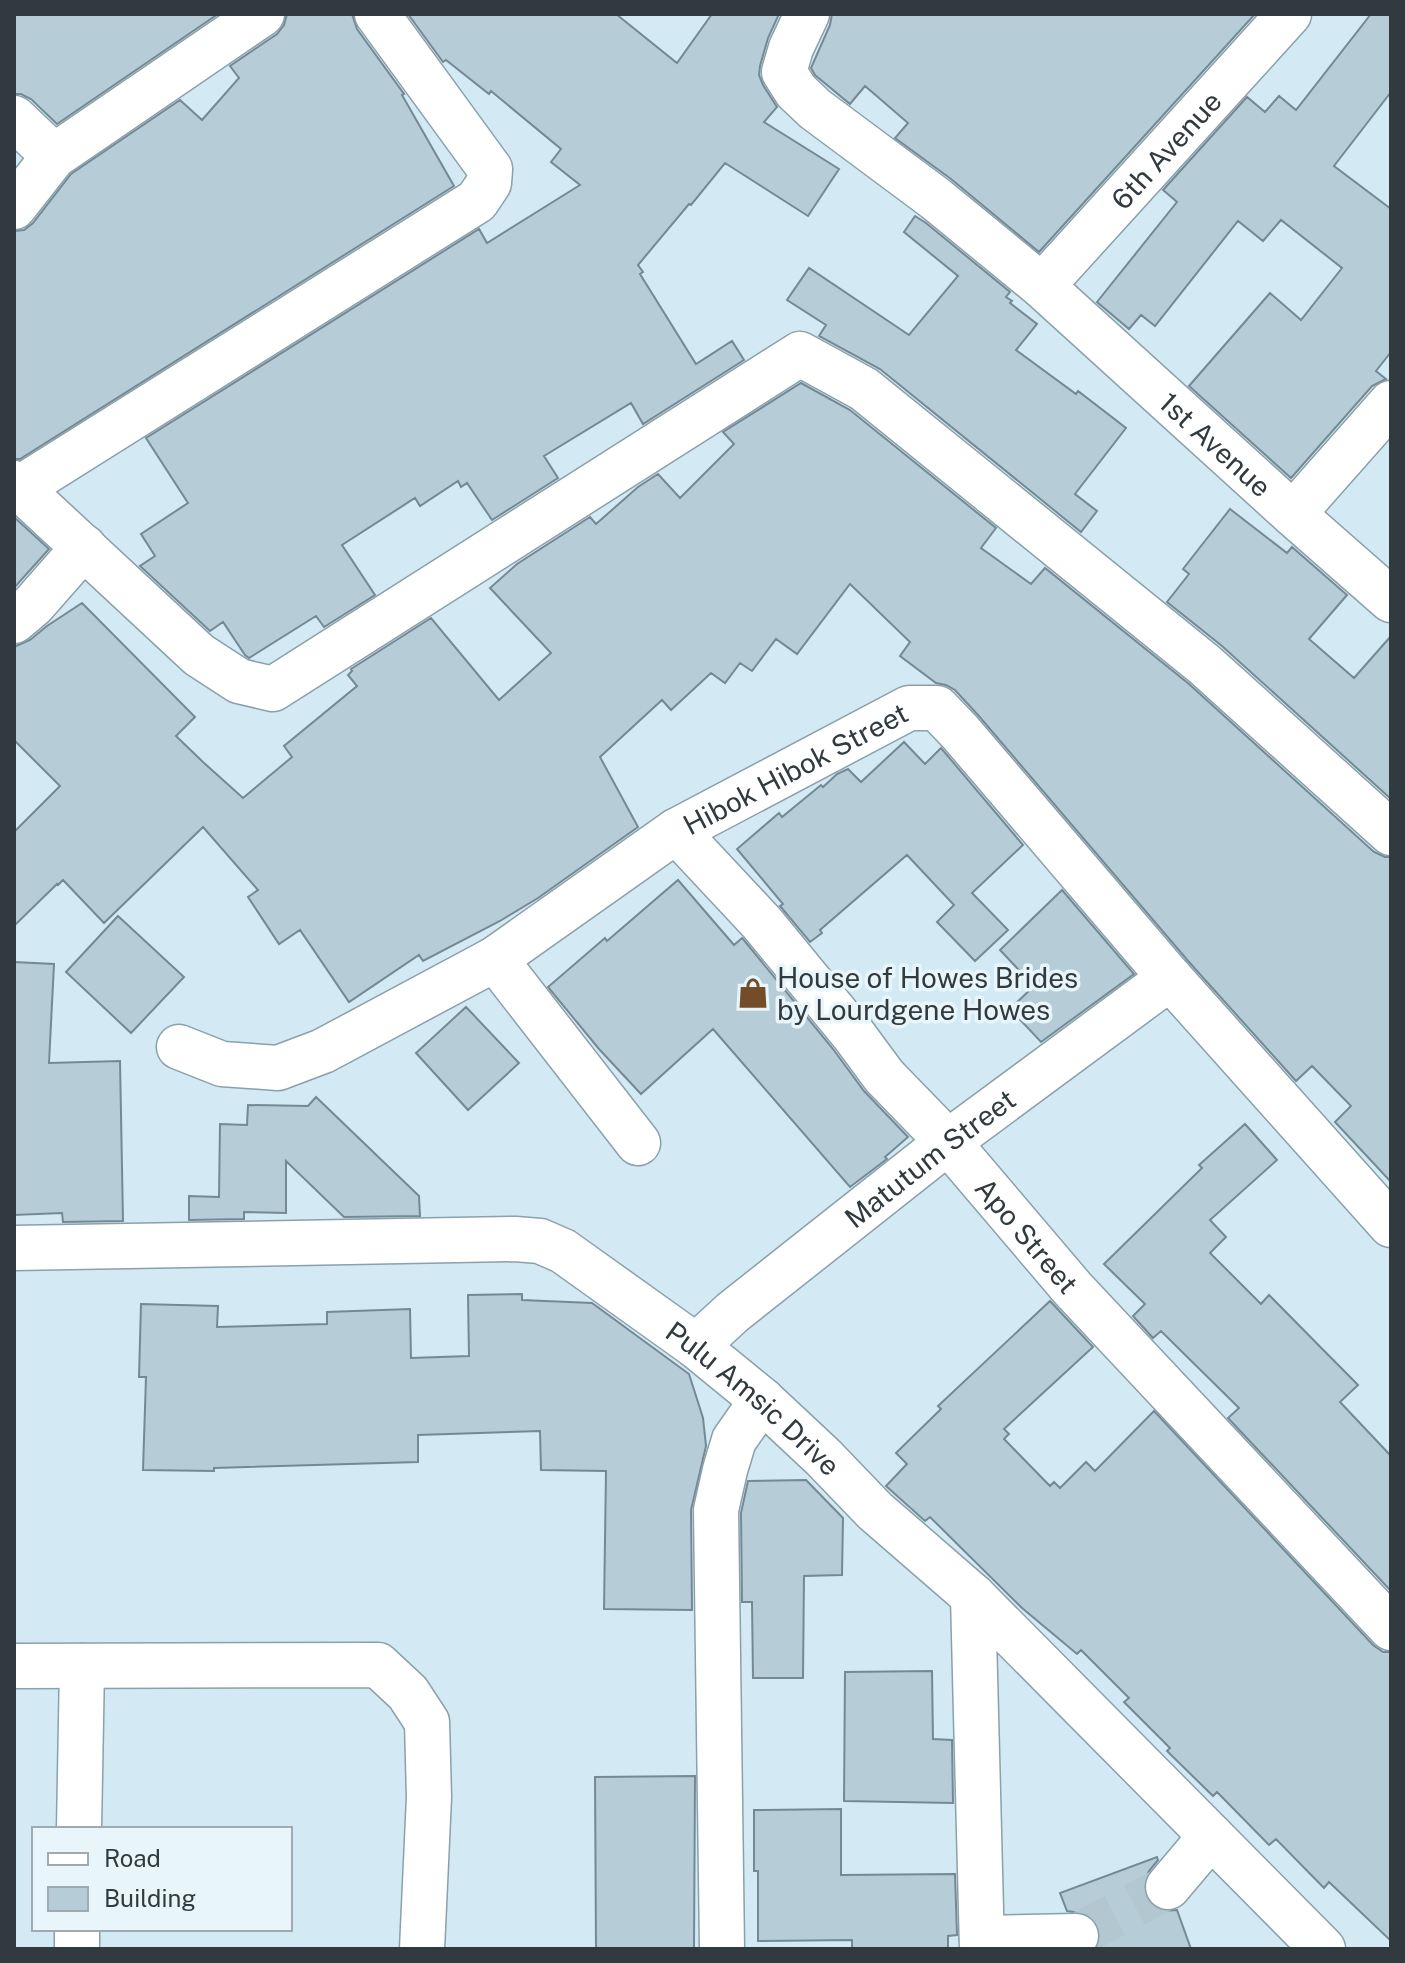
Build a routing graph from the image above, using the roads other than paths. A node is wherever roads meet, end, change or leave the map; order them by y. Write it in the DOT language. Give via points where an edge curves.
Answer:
graph roads {
  1 [pos="262,14"];
  2 [pos="377,14"];
  3 [pos="807,14"];
  4 [pos="1289,14"];
  5 [pos="14,118"];
  6 [pos="54,156"];
  7 [pos="14,207"];
  8 [pos="1042,286"];
  9 [pos="1391,403"];
  10 [pos="17,486"];
  11 [pos="1293,514"];
  12 [pos="84,547"];
  13 [pos="1391,600"];
  14 [pos="14,621"];
  15 [pos="676,831"];
  16 [pos="1391,833"];
  17 [pos="495,959"];
  18 [pos="1170,978"];
  19 [pos="179,1047"];
  20 [pos="948,1142"];
  21 [pos="638,1143"];
  22 [pos="1391,1225"];
  23 [pos="14,1248"];
  24 [pos="696,1346"];
  25 [pos="762,1400"];
  26 [pos="973,1596"];
  27 [pos="1391,1628"];
  28 [pos="14,1666"];
  29 [pos="82,1666"];
  30 [pos="79,1827"];
  31 [pos="1211,1836"];
  32 [pos="1168,1887"];
  33 [pos="1076,1936"];
  34 [pos="982,1943"];
  35 [pos="422,1949"];
  36 [pos="722,1949"];
  37 [pos="1323,1949"];
  1 -- 6 [label="street"];
  2 -- 10 [label="street" via="490,169 489,183 477,201"];
  3 -- 8 [label="street, 1st Avenue" via="784,72 796,91"];
  4 -- 8 [label="street, 6th Avenue"];
  5 -- 6 [label="street"];
  6 -- 7 [label="street"];
  8 -- 11 [label="street, 1st Avenue"];
  9 -- 11 [label="street"];
  10 -- 12 [label="street"];
  11 -- 13 [label="street, 1st Avenue"];
  12 -- 14 [label="street"];
  12 -- 16 [label="street" via="199,655 239,681 273,689 800,354 864,389 1145,616"];
  15 -- 17 [label="street, Hibok Hibok Street"];
  15 -- 18 [label="street, Hibok Hibok Street" via="909,708 937,708"];
  15 -- 20 [label="street, Apo Street" via="781,946 884,1076"];
  17 -- 19 [label="street, Hibok Hibok Street" via="323,1051 278,1068 222,1064"];
  17 -- 21 [label="street"];
  18 -- 20 [label="street, Matutum Street"];
  18 -- 22 [label="street, Hibok Hibok Street"];
  20 -- 24 [label="street, Matutum Street"];
  20 -- 27 [label="street, Apo Street" via="1073,1289"];
  23 -- 24 [label="street, Pulu Amsic Drive" via="540,1241 563,1251"];
  24 -- 25 [label="street, Pulu Amsic Drive"];
  25 -- 26 [label="street, Pulu Amsic Drive" via="875,1511"];
  25 -- 36 [label="street" via="734,1440 716,1510"];
  26 -- 31 [label="street, Pulu Amsic Drive"];
  26 -- 34 [label="street"];
  28 -- 29 [label="street"];
  29 -- 30 [label="street"];
  29 -- 35 [label="street" via="378,1665 408,1693 427,1722"];
  31 -- 32 [label="street"];
  31 -- 37 [label="street, Pulu Amsic Drive"];
  33 -- 34 [label="street"];
}
